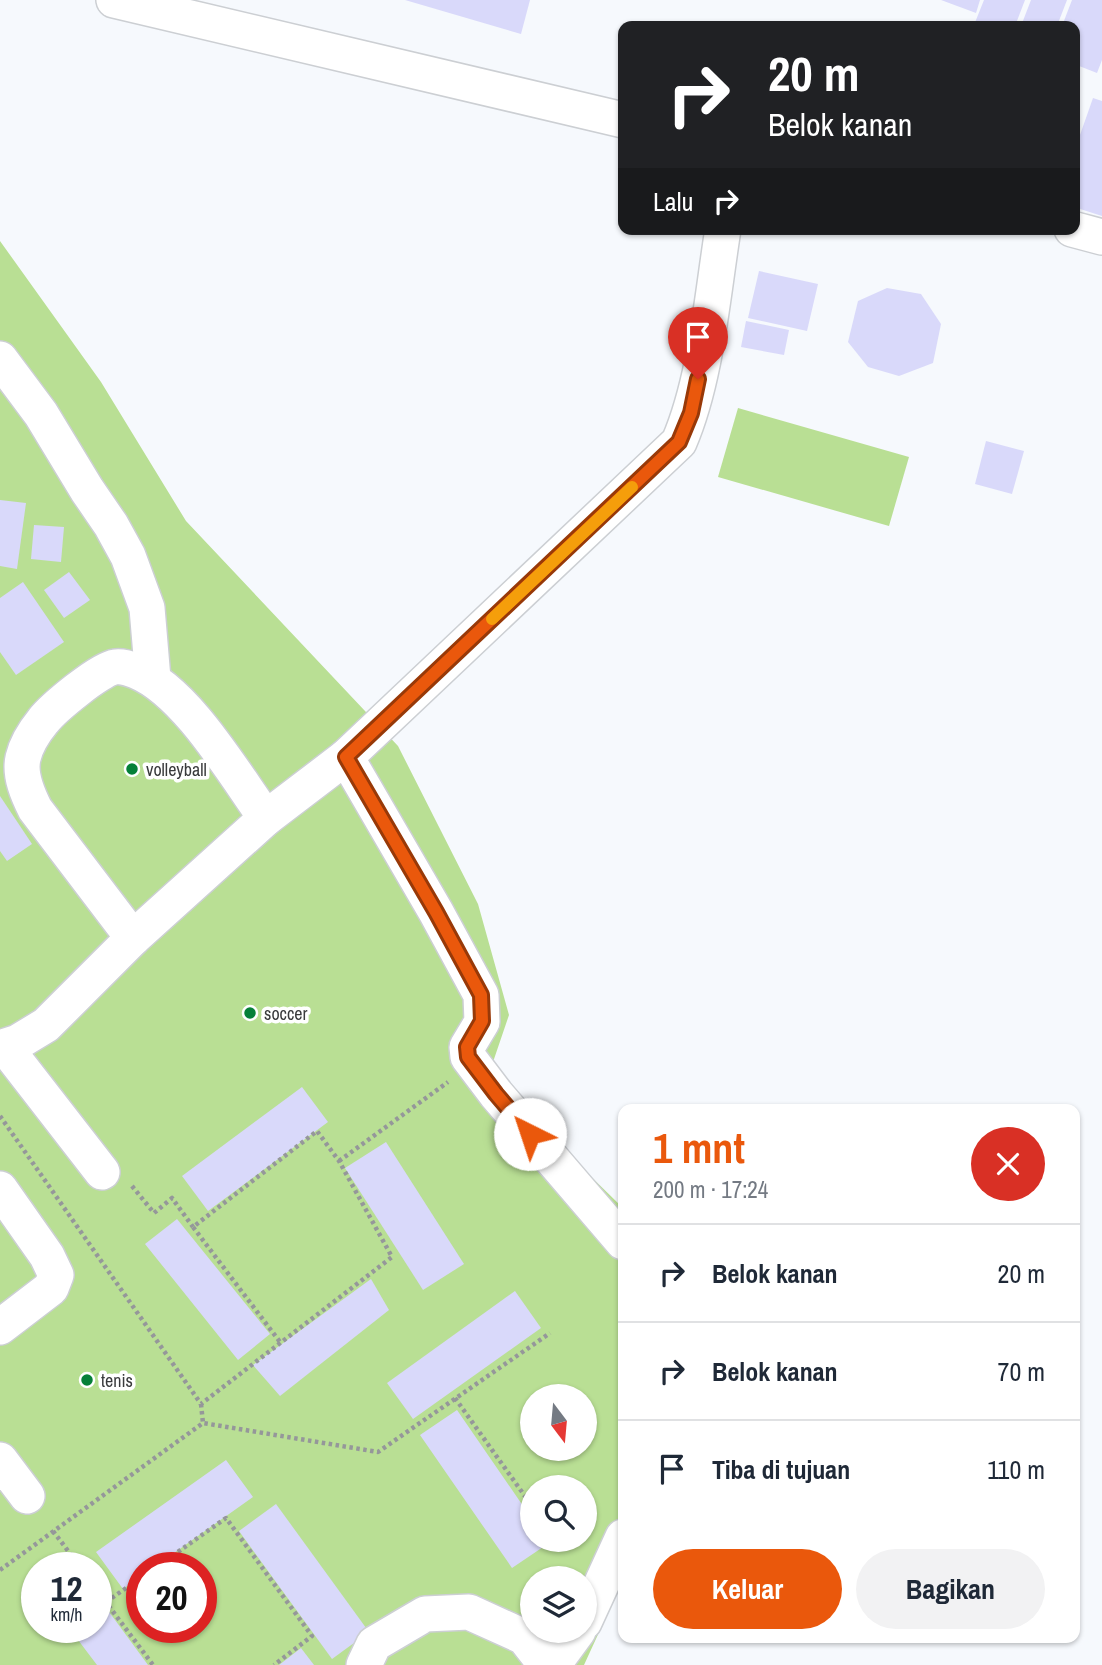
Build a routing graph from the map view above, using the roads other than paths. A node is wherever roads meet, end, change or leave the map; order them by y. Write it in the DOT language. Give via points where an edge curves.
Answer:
graph roads {
  1 [pos="114,0"];
  2 [pos="618,119"];
  3 [pos="1080,231"];
  4 [pos="722,235"];
  5 [pos="1102,237"];
  6 [pos="0,359"];
  7 [pos="153,679"];
  8 [pos="346,757"];
  9 [pos="266,818"];
  10 [pos="133,938"];
  11 [pos="2,1048"];
  12 [pos="102,1172"];
  13 [pos="0,1189"];
  14 [pos="618,1236"];
  15 [pos="0,1327"];
  16 [pos="0,1460"];
  17 [pos="27,1496"];
  18 [pos="618,1547"];
  19 [pos="597,1593"];
  20 [pos="569,1643"];
  21 [pos="363,1665"];
  22 [pos="547,1665"];
  23 [pos="553,1665"];
  1 -- 2 [label="lane"];
  3 -- 5 [label="lane"];
  4 -- 8 [label="lane" via="691,413 679,442"];
  6 -- 7 [label="lane" via="41,414 128,556 147,608"];
  7 -- 9 [label="lane" via="194,719"];
  7 -- 10 [label="lane" via="116,667 94,677 44,719 26,746 22,762 35,809"];
  8 -- 9 [label="lane"];
  8 -- 14 [label="lane" via="481,995 482,1021 467,1047 468,1057"];
  9 -- 10 [label="lane"];
  10 -- 11 [label="lane" via="46,1025"];
  11 -- 12 [label="lane"];
  13 -- 15 [label="lane" via="56,1275 51,1288"];
  16 -- 17 [label="lane"];
  18 -- 19 [label="lane"];
  20 -- 23 [label="lane"];
  21 -- 22 [label="lane" via="374,1644 425,1614 469,1612 524,1637"];
}
